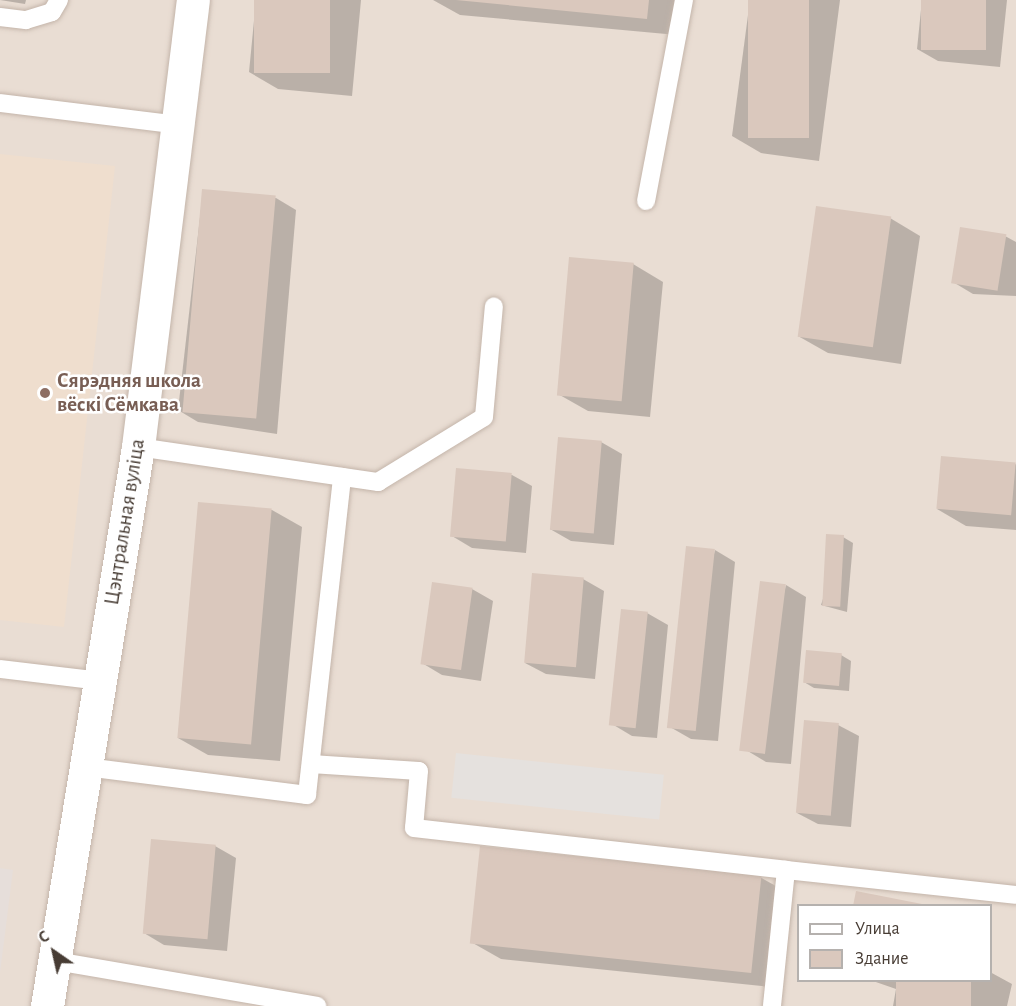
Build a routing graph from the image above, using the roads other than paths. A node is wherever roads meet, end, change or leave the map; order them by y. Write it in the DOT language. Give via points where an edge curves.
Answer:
graph roads {
  1 [pos="59,0"];
  2 [pos="193,0"];
  3 [pos="684,0"];
  4 [pos="0,16"];
  5 [pos="0,103"];
  6 [pos="180,125"];
  7 [pos="646,201"];
  8 [pos="494,306"];
  9 [pos="138,447"];
  10 [pos="342,477"];
  11 [pos="0,669"];
  12 [pos="100,681"];
  13 [pos="310,764"];
  14 [pos="86,767"];
  15 [pos="786,870"];
  16 [pos="1016,895"];
  17 [pos="55,961"];
  18 [pos="47,1006"];
  19 [pos="317,1006"];
  20 [pos="772,1006"];
  1 -- 4 [label="lane" via="52,12 26,20"];
  2 -- 6 [label="street, Цэнтральная вуліца"];
  3 -- 7 [label="lane"];
  5 -- 6 [label="lane"];
  6 -- 9 [label="street, Цэнтральная вуліца"];
  8 -- 10 [label="lane" via="484,417 378,482"];
  9 -- 10 [label="lane"];
  9 -- 12 [label="street, Цэнтральная вуліца"];
  10 -- 13 [label="lane"];
  11 -- 12 [label="lane"];
  12 -- 14 [label="street, Цэнтральная вуліца"];
  13 -- 14 [label="lane" via="307,795"];
  13 -- 15 [label="lane" via="419,771 414,828"];
  14 -- 17 [label="street, Цэнтральная вуліца"];
  15 -- 16 [label="lane"];
  15 -- 20 [label="lane"];
  17 -- 18 [label="street, Цэнтральная вуліца"];
  17 -- 19 [label="lane"];
}
